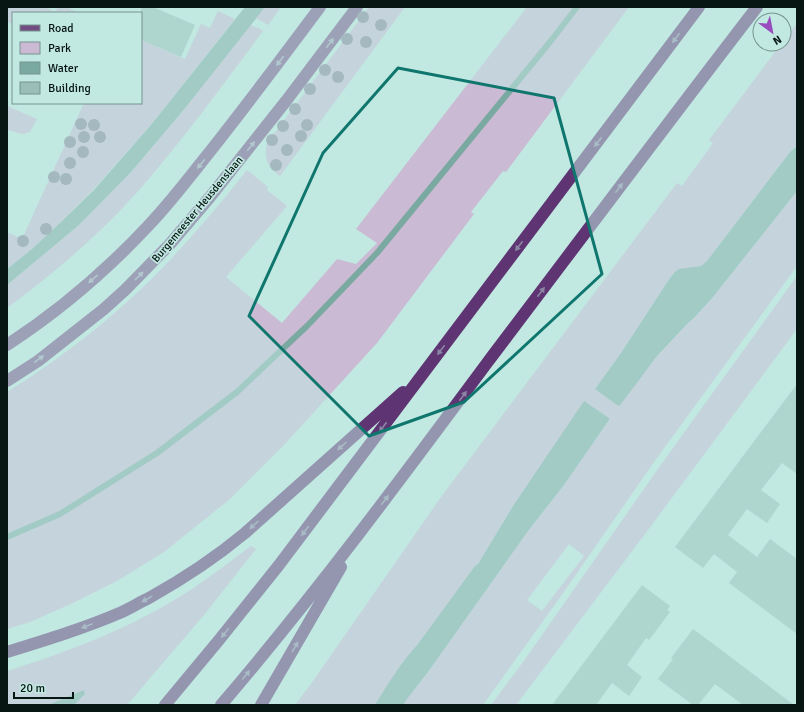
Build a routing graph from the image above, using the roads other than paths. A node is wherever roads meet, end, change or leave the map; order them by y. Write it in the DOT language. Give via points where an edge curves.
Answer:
graph roads {
  1 [pos="320,7"];
  2 [pos="356,7"];
  3 [pos="699,7"];
  4 [pos="757,7"];
  5 [pos="7,345"];
  6 [pos="424,374"];
  7 [pos="7,381"];
  8 [pos="361,531"];
  9 [pos="7,652"];
  10 [pos="165,705"];
  11 [pos="221,705"];
  12 [pos="261,705"];
  1 -- 5 [label="main road, one-way" via="233,124 149,225 61,307"];
  7 -- 2 [label="main road, Burgemeester Heusdenslaan, one-way" via="38,361 104,309 170,244 286,101"];
  3 -- 6 [label="highway, one-way"];
  8 -- 4 [label="highway, one-way"];
  6 -- 9 [label="highway, one-way" via="245,533 189,575 123,612 77,630"];
  6 -- 10 [label="highway, one-way" via="279,565"];
  11 -- 8 [label="highway, one-way"];
  12 -- 8 [label="highway, one-way"];
}
